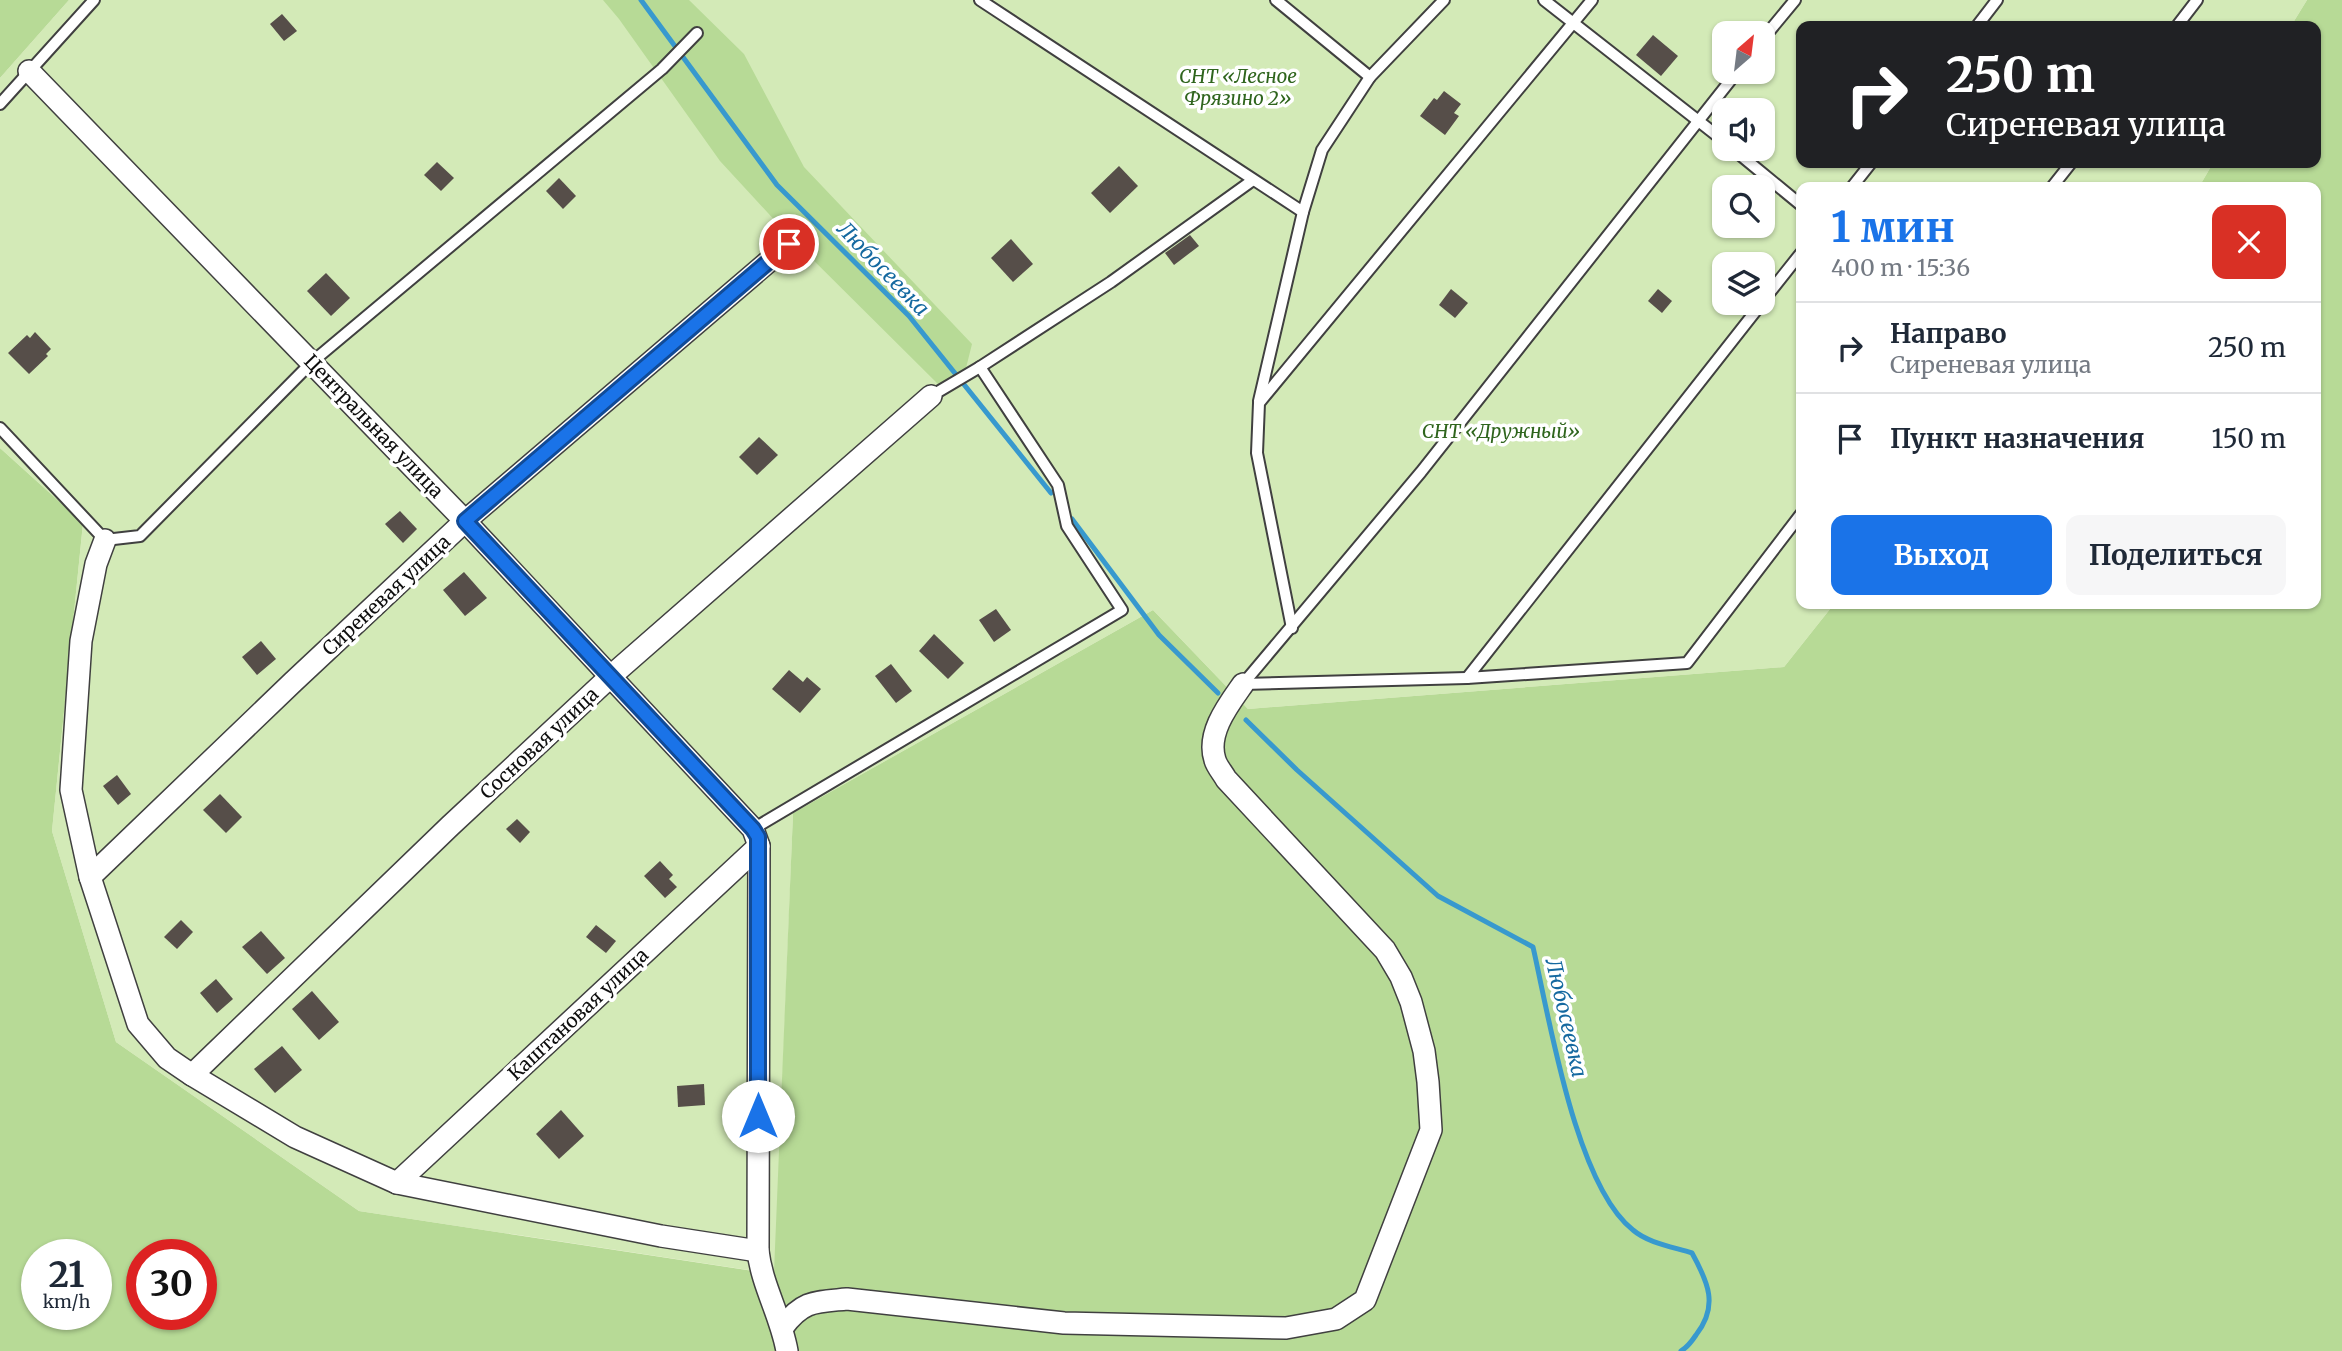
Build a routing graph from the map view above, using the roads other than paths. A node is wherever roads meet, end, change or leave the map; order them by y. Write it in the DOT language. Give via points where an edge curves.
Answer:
graph roads {
  1 [pos="94,0"];
  2 [pos="980,0"];
  3 [pos="1276,0"];
  4 [pos="1444,0"];
  5 [pos="1544,0"];
  6 [pos="1592,0"];
  7 [pos="1794,0"];
  8 [pos="1997,0"];
  9 [pos="2197,0"];
  10 [pos="1981,21"];
  11 [pos="2181,21"];
  12 [pos="1574,23"];
  13 [pos="1775,24"];
  14 [pos="697,33"];
  15 [pos="29,71"];
  16 [pos="1370,77"];
  17 [pos="1727,84"];
  18 [pos="0,104"];
  19 [pos="1698,120"];
  20 [pos="1712,131"];
  21 [pos="1748,161"];
  22 [pos="1867,168"];
  23 [pos="2067,168"];
  24 [pos="1253,180"];
  25 [pos="1856,182"];
  26 [pos="2056,182"];
  27 [pos="1796,201"];
  28 [pos="1303,212"];
  29 [pos="789,244"];
  30 [pos="1796,259"];
  31 [pos="1775,286"];
  32 [pos="1752,315"];
  33 [pos="312,362"];
  34 [pos="980,367"];
  35 [pos="931,396"];
  36 [pos="1259,403"];
  37 [pos="0,428"];
  38 [pos="465,521"];
  39 [pos="1796,521"];
  40 [pos="105,540"];
  41 [pos="1292,628"];
  42 [pos="611,677"];
  43 [pos="1467,678"];
  44 [pos="1243,684"];
  45 [pos="756,837"];
  46 [pos="90,877"];
  47 [pos="192,1075"];
  48 [pos="397,1183"];
  49 [pos="759,1261"];
  50 [pos="783,1327"];
  51 [pos="788,1351"];
  1 -- 15 [label="lane"];
  2 -- 24 [label="lane"];
  3 -- 16 [label="lane"];
  4 -- 16 [label="lane"];
  5 -- 12 [label="lane"];
  6 -- 12 [label="lane"];
  7 -- 13 [label="lane"];
  8 -- 10 [label="lane"];
  9 -- 11 [label="lane"];
  12 -- 19 [label="lane"];
  12 -- 36 [label="lane"];
  14 -- 33 [label="lane" via="662,69"];
  15 -- 18 [label="lane"];
  15 -- 33 [label="street, Центральная улица"];
  16 -- 28 [label="lane" via="1322,150"];
  17 -- 19 [label="lane"];
  19 -- 20 [label="lane"];
  19 -- 41 [label="lane"];
  21 -- 27 [label="lane"];
  22 -- 25 [label="lane"];
  23 -- 26 [label="lane"];
  24 -- 28 [label="lane"];
  24 -- 34 [label="lane" via="1111,282"];
  28 -- 36 [label="lane"];
  29 -- 38 [label="street, Сиреневая улица"];
  30 -- 31 [label="lane"];
  32 -- 43 [label="lane"];
  33 -- 38 [label="street, Центральная улица"];
  33 -- 40 [label="lane" via="140,536"];
  34 -- 35 [label="lane"];
  34 -- 45 [label="lane" via="1058,485 1067,526 1122,610"];
  35 -- 42 [label="street, Сосновая улица"];
  36 -- 41 [label="lane" via="1257,453"];
  37 -- 40 [label="lane"];
  38 -- 42 [label="street, Центральная улица"];
  38 -- 46 [label="street, Сиреневая улица"];
  39 -- 43 [label="lane" via="1687,663"];
  40 -- 46 [label="street" via="81,641 71,790"];
  41 -- 44 [label="lane"];
  42 -- 45 [label="street, Центральная улица"];
  42 -- 47 [label="street, Сосновая улица"];
  43 -- 44 [label="lane"];
  44 -- 50 [label="street" via="1221,719 1212,744 1215,761 1226,779 1385,950 1411,1002 1424,1051 1431,1130 1365,1300 1336,1318 1286,1328 1064,1323 847,1299 812,1302 793,1313"];
  45 -- 48 [label="street, Каштановая улица"];
  45 -- 49 [label="street"];
  46 -- 47 [label="street" via="138,1024 167,1058"];
  47 -- 48 [label="street" via="295,1137"];
  48 -- 49 [label="street" via="661,1236"];
  49 -- 50 [label="street"];
  50 -- 51 [label="street"];
}
